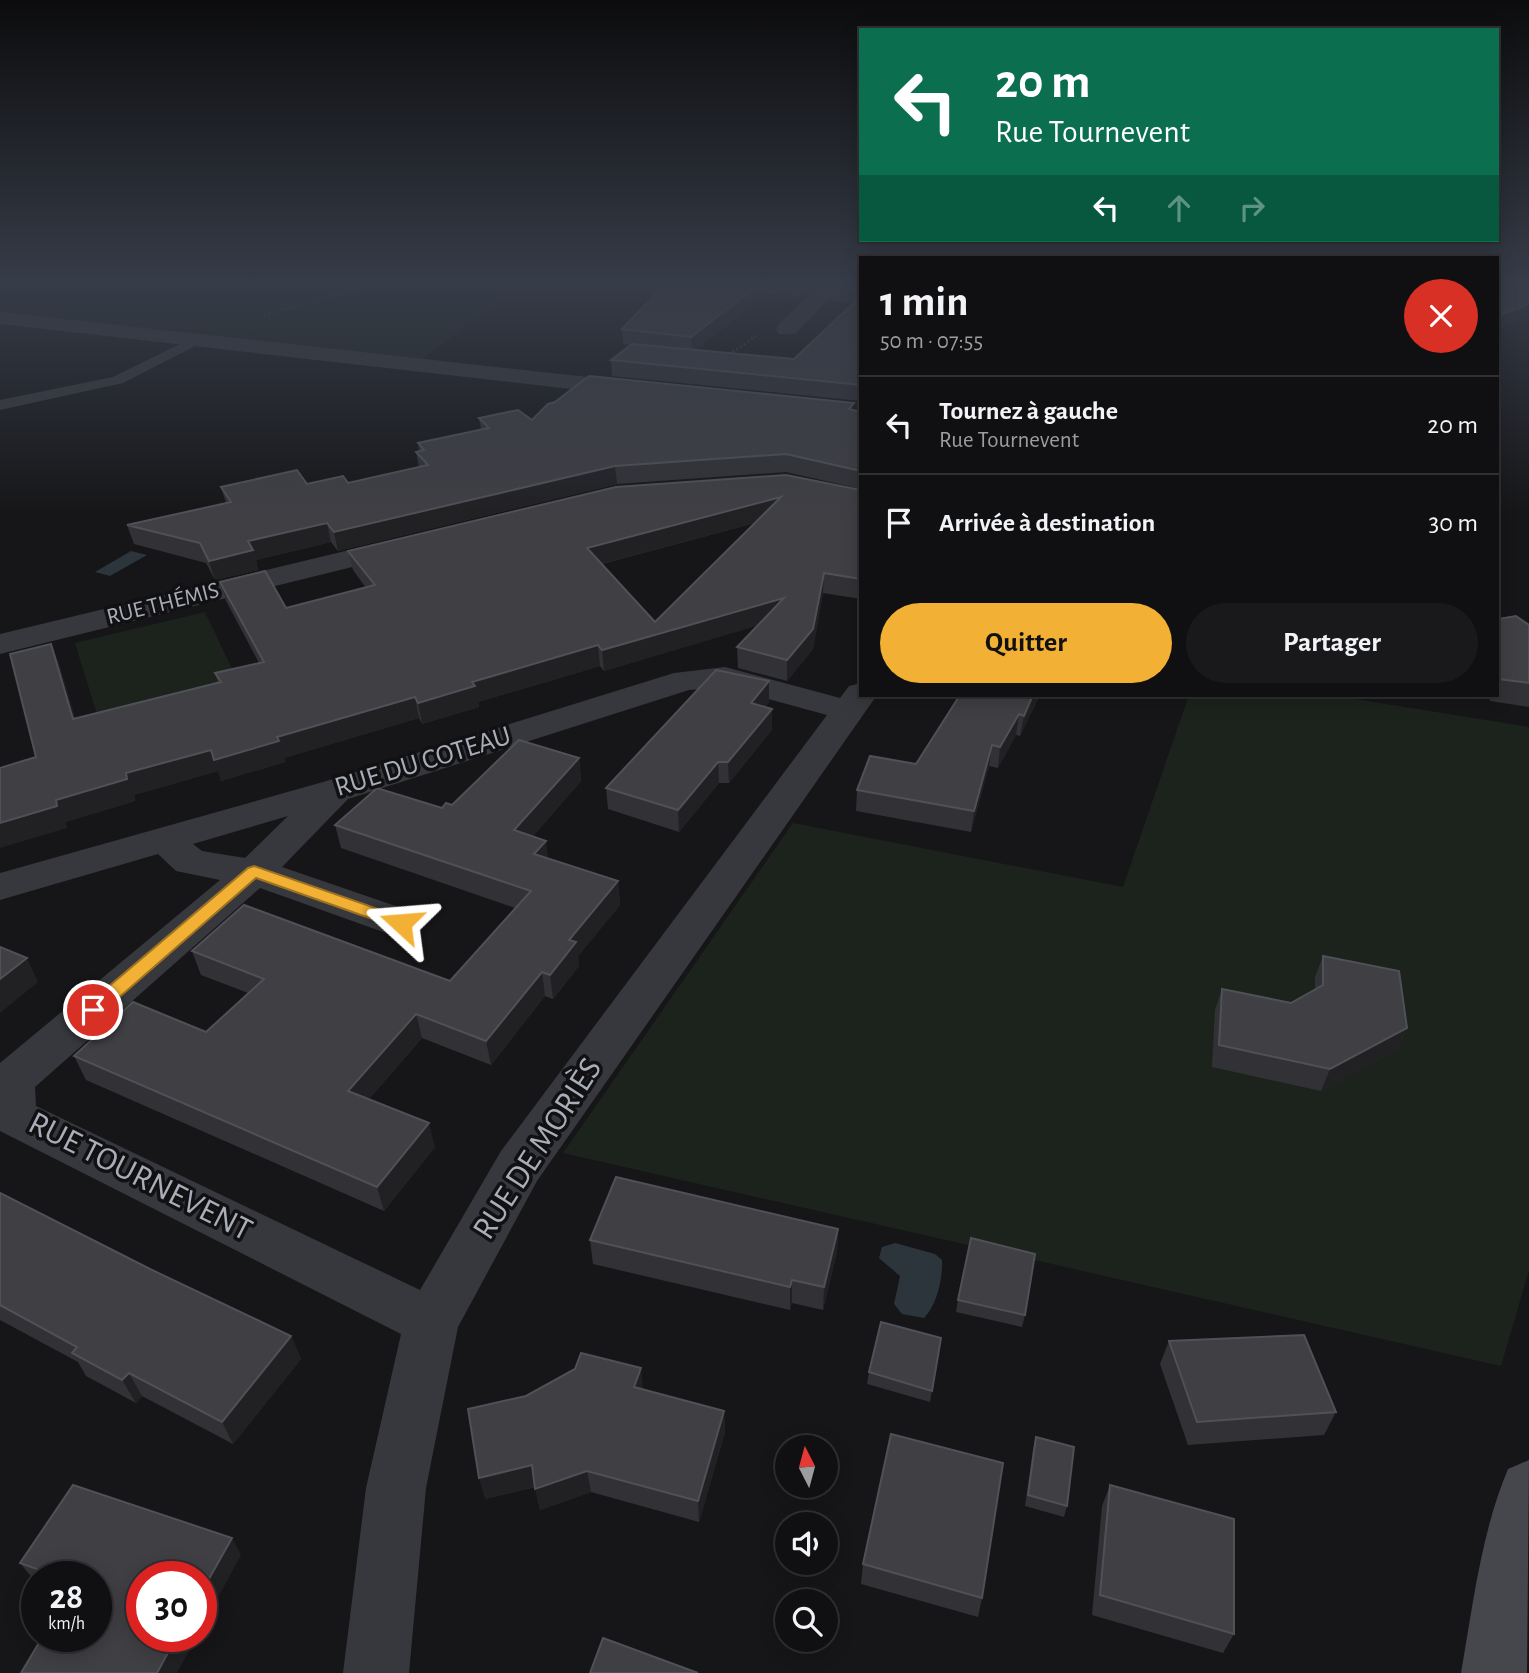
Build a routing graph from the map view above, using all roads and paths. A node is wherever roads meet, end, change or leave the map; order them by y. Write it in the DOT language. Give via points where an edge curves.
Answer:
graph roads {
  1 [pos="164,359"];
  2 [pos="367,359"];
  3 [pos="725,359"];
  4 [pos="721,362"];
  5 [pos="656,391"];
  6 [pos="0,405"];
  7 [pos="429,540"];
  8 [pos="0,644"];
  9 [pos="855,701"];
  10 [pos="336,790"];
  11 [pos="164,839"];
  12 [pos="254,872"];
  13 [pos="0,887"];
  14 [pos="401,923"];
  15 [pos="431,1322"];
  16 [pos="1529,1490"];
  17 [pos="376,1673"];
  18 [pos="1494,1673"];
  1 -- 6 [label="lane" via="118,380"];
  2 -- 5 [label="street"];
  3 -- 4 [label="path"];
  7 -- 8 [label="street, RUE THÉMIS"];
  9 -- 10 [label="street, RUE DU COTEAU" via="725,677 686,680"];
  9 -- 15 [label="street, RUE DE MORIÈS" via="519,1166"];
  10 -- 11 [label="street, RUE DU COTEAU"];
  10 -- 12 [label="street, RUE TOURNEVENT"];
  11 -- 12 [label="street" via="190,862"];
  11 -- 13 [label="street, RUE DU COTEAU"];
  12 -- 14 [label="street"];
  12 -- 15 [label="street, RUE TOURNEVENT" via="13,1079 10,1100 19,1119"];
  15 -- 17 [label="street, RUE DE MORIÈS" via="396,1488"];
  16 -- 18 [label="street"];
}
